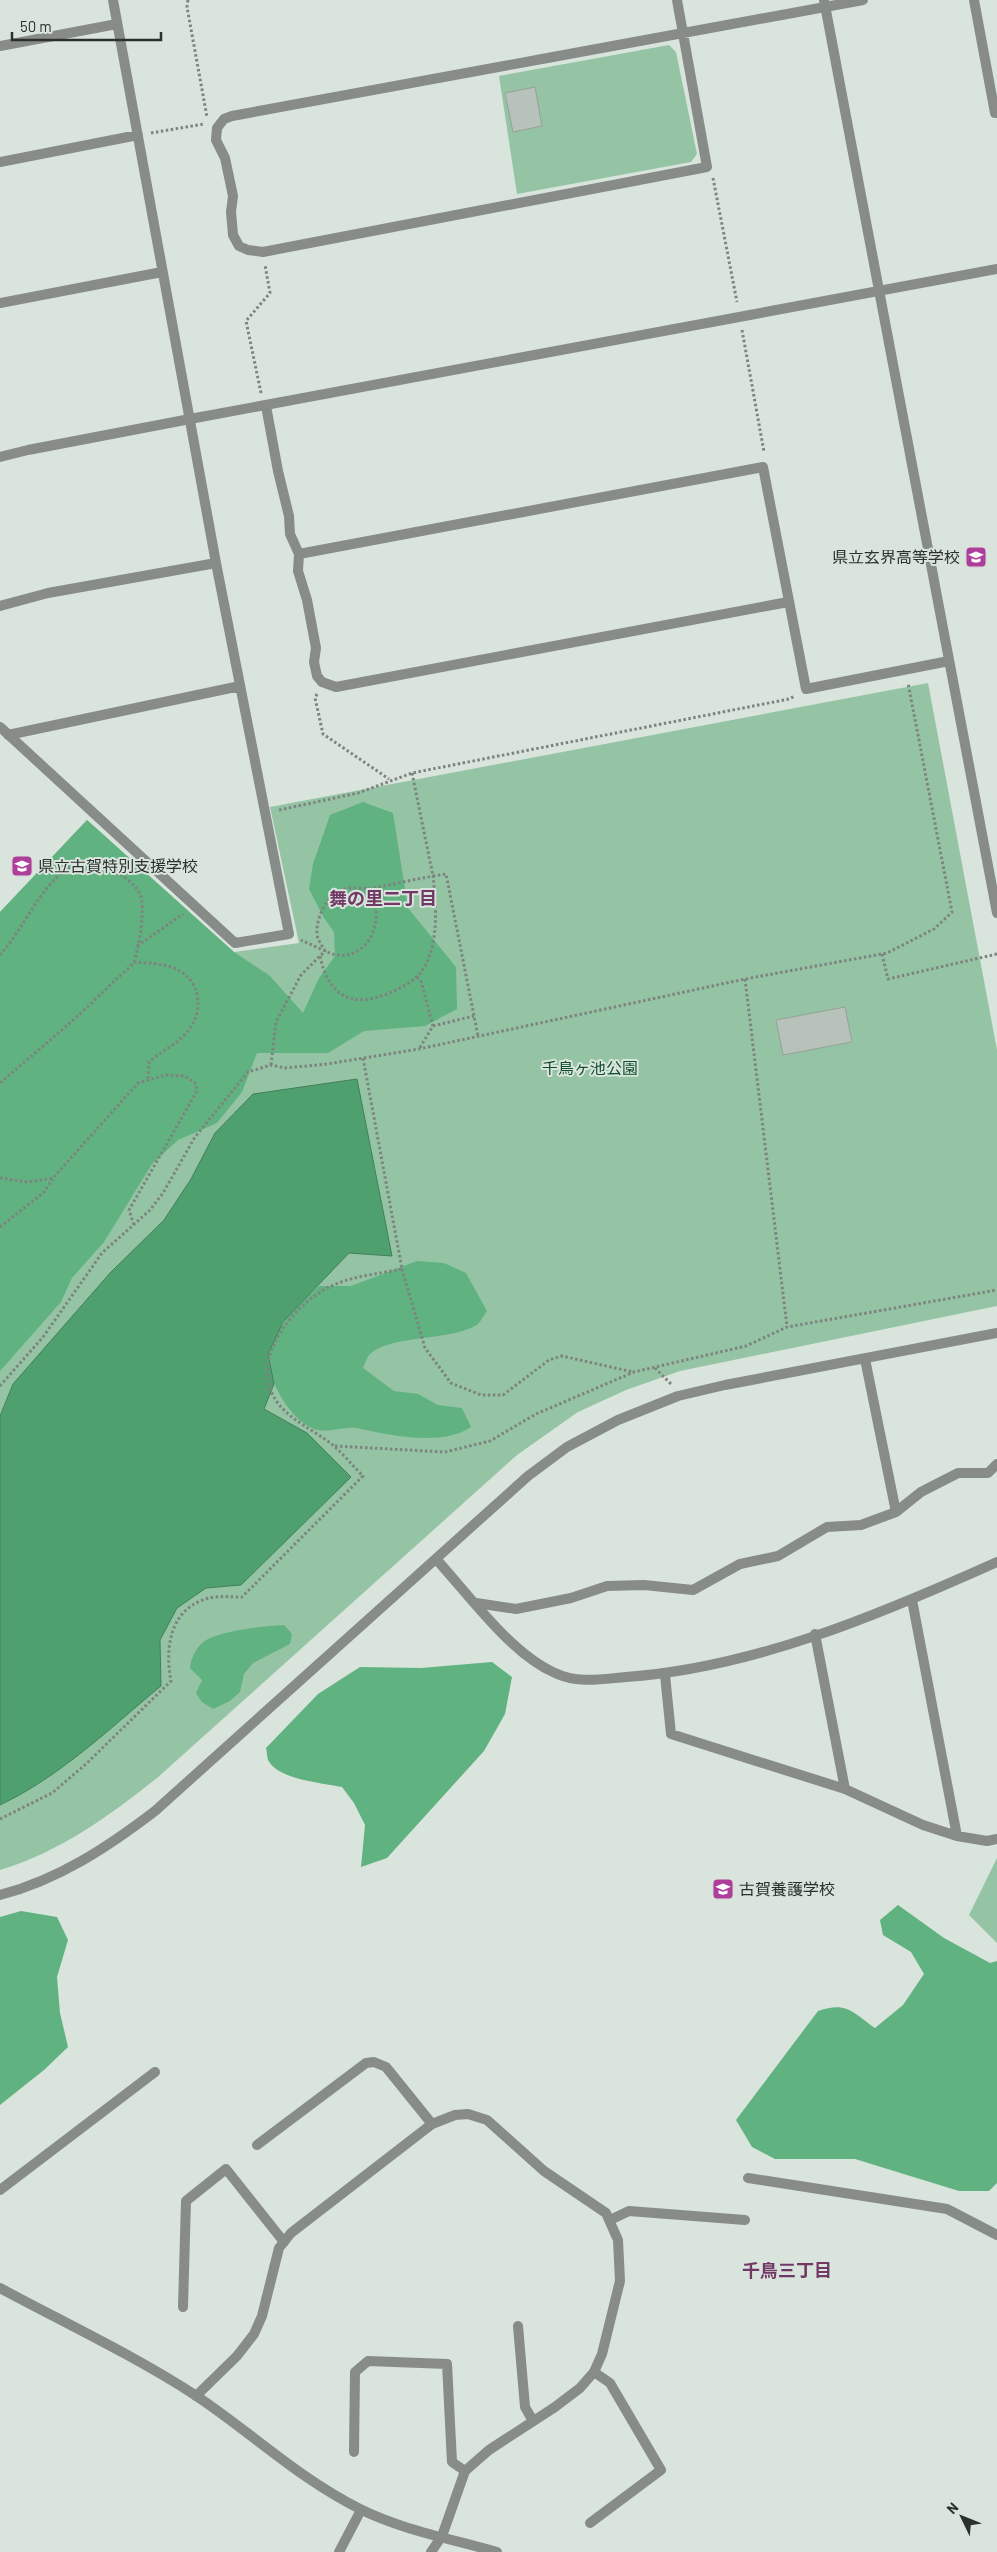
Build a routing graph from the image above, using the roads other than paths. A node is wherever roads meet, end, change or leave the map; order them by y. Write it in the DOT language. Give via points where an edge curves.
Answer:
graph roads {
  1 [pos="113,0"];
  2 [pos="677,0"];
  3 [pos="863,0"];
  4 [pos="974,0"];
  5 [pos="825,4"];
  6 [pos="117,24"];
  7 [pos="683,33"];
  8 [pos="0,46"];
  9 [pos="997,113"];
  10 [pos="138,135"];
  11 [pos="0,162"];
  12 [pos="997,269"];
  13 [pos="162,272"];
  14 [pos="878,292"];
  15 [pos="0,303"];
  16 [pos="266,406"];
  17 [pos="190,419"];
  18 [pos="0,457"];
  19 [pos="299,554"];
  20 [pos="216,563"];
  21 [pos="788,602"];
  22 [pos="0,606"];
  23 [pos="949,661"];
  24 [pos="240,686"];
  25 [pos="0,727"];
  26 [pos="8,735"];
  27 [pos="997,913"];
  28 [pos="997,1333"];
  29 [pos="864,1359"];
  30 [pos="997,1464"];
  31 [pos="896,1512"];
  32 [pos="436,1559"];
  33 [pos="997,1562"];
  34 [pos="912,1600"];
  35 [pos="476,1603"];
  36 [pos="815,1634"];
  37 [pos="665,1675"];
  38 [pos="845,1789"];
  39 [pos="957,1836"];
  40 [pos="997,1839"];
  41 [pos="0,1895"];
  42 [pos="154,2072"];
  43 [pos="432,2124"];
  44 [pos="257,2145"];
  45 [pos="748,2178"];
  46 [pos="0,2190"];
  47 [pos="610,2220"];
  48 [pos="745,2220"];
  49 [pos="997,2235"];
  50 [pos="284,2242"];
  51 [pos="0,2288"];
  52 [pos="183,2307"];
  53 [pos="518,2326"];
  54 [pos="594,2372"];
  55 [pos="196,2396"];
  56 [pos="533,2421"];
  57 [pos="354,2452"];
  58 [pos="466,2471"];
  59 [pos="361,2510"];
  60 [pos="590,2523"];
  61 [pos="442,2536"];
  62 [pos="339,2552"];
  63 [pos="431,2552"];
  64 [pos="496,2552"];
  1 -- 6 [label="street"];
  2 -- 7 [label="street"];
  3 -- 5 [label="street"];
  4 -- 9 [label="street" via="994,113"];
  5 -- 7 [label="street"];
  5 -- 14 [label="street"];
  6 -- 8 [label="street"];
  6 -- 10 [label="street"];
  7 -- 7 [label="street" via="224,119 217,128 216,140 225,158 233,196 230,219 233,236 239,246 263,252 707,167"];
  10 -- 11 [label="street"];
  10 -- 13 [label="street"];
  12 -- 14 [label="street"];
  13 -- 15 [label="street"];
  13 -- 17 [label="street"];
  14 -- 16 [label="street"];
  14 -- 23 [label="street"];
  16 -- 17 [label="street"];
  16 -- 19 [label="street" via="290,534"];
  17 -- 18 [label="street"];
  17 -- 20 [label="street"];
  19 -- 21 [label="street" via="298,571 316,648 316,676 336,687"];
  19 -- 21 [label="street" via="763,468"];
  20 -- 22 [label="street" via="48,593"];
  20 -- 24 [label="street"];
  21 -- 23 [label="street" via="806,689"];
  23 -- 27 [label="street"];
  24 -- 26 [label="street"];
  24 -- 26 [label="street" via="289,934 235,942"];
  25 -- 26 [label="street"];
  28 -- 29 [label="street"];
  29 -- 31 [label="street"];
  29 -- 32 [label="street" via="678,1396 618,1420 567,1447 528,1476"];
  30 -- 31 [label="street" via="988,1473 958,1473 921,1492"];
  31 -- 35 [label="street" via="860,1525 827,1527 778,1556 740,1564 693,1590 644,1585 607,1586 571,1598 516,1609"];
  32 -- 35 [label="street"];
  32 -- 41 [label="street" via="154,1811 115,1841 62,1872"];
  33 -- 34 [label="street"];
  34 -- 36 [label="street"];
  34 -- 39 [label="street"];
  35 -- 37 [label="street" via="510,1641 537,1664 557,1674 583,1681"];
  36 -- 37 [label="street" via="731,1662"];
  36 -- 38 [label="street"];
  37 -- 38 [label="street" via="671,1734"];
  38 -- 39 [label="street" via="923,1825"];
  39 -- 40 [label="street" via="987,1841"];
  42 -- 46 [label="street"];
  43 -- 44 [label="street" via="386,2067 374,2062 366,2064"];
  43 -- 47 [label="street" via="455,2115 468,2114 487,2120 544,2171 606,2213"];
  43 -- 50 [label="street" via="291,2233"];
  45 -- 49 [label="street" via="947,2209"];
  47 -- 48 [label="street" via="629,2211"];
  47 -- 54 [label="street" via="618,2240 620,2281 602,2354"];
  50 -- 52 [label="street" via="226,2169 186,2200"];
  50 -- 55 [label="street" via="254,2334"];
  51 -- 55 [label="street" via="136,2360"];
  53 -- 56 [label="street" via="524,2407"];
  54 -- 56 [label="street" via="580,2388"];
  54 -- 60 [label="street" via="610,2383 661,2470"];
  55 -- 59 [label="street" via="310,2482"];
  56 -- 58 [label="street" via="489,2450"];
  57 -- 58 [label="street" via="355,2372 368,2362 447,2364 452,2462"];
  58 -- 61 [label="street"];
  59 -- 61 [label="street"];
  59 -- 62 [label="street"];
  61 -- 63 [label="street"];
  61 -- 64 [label="street"];
}
